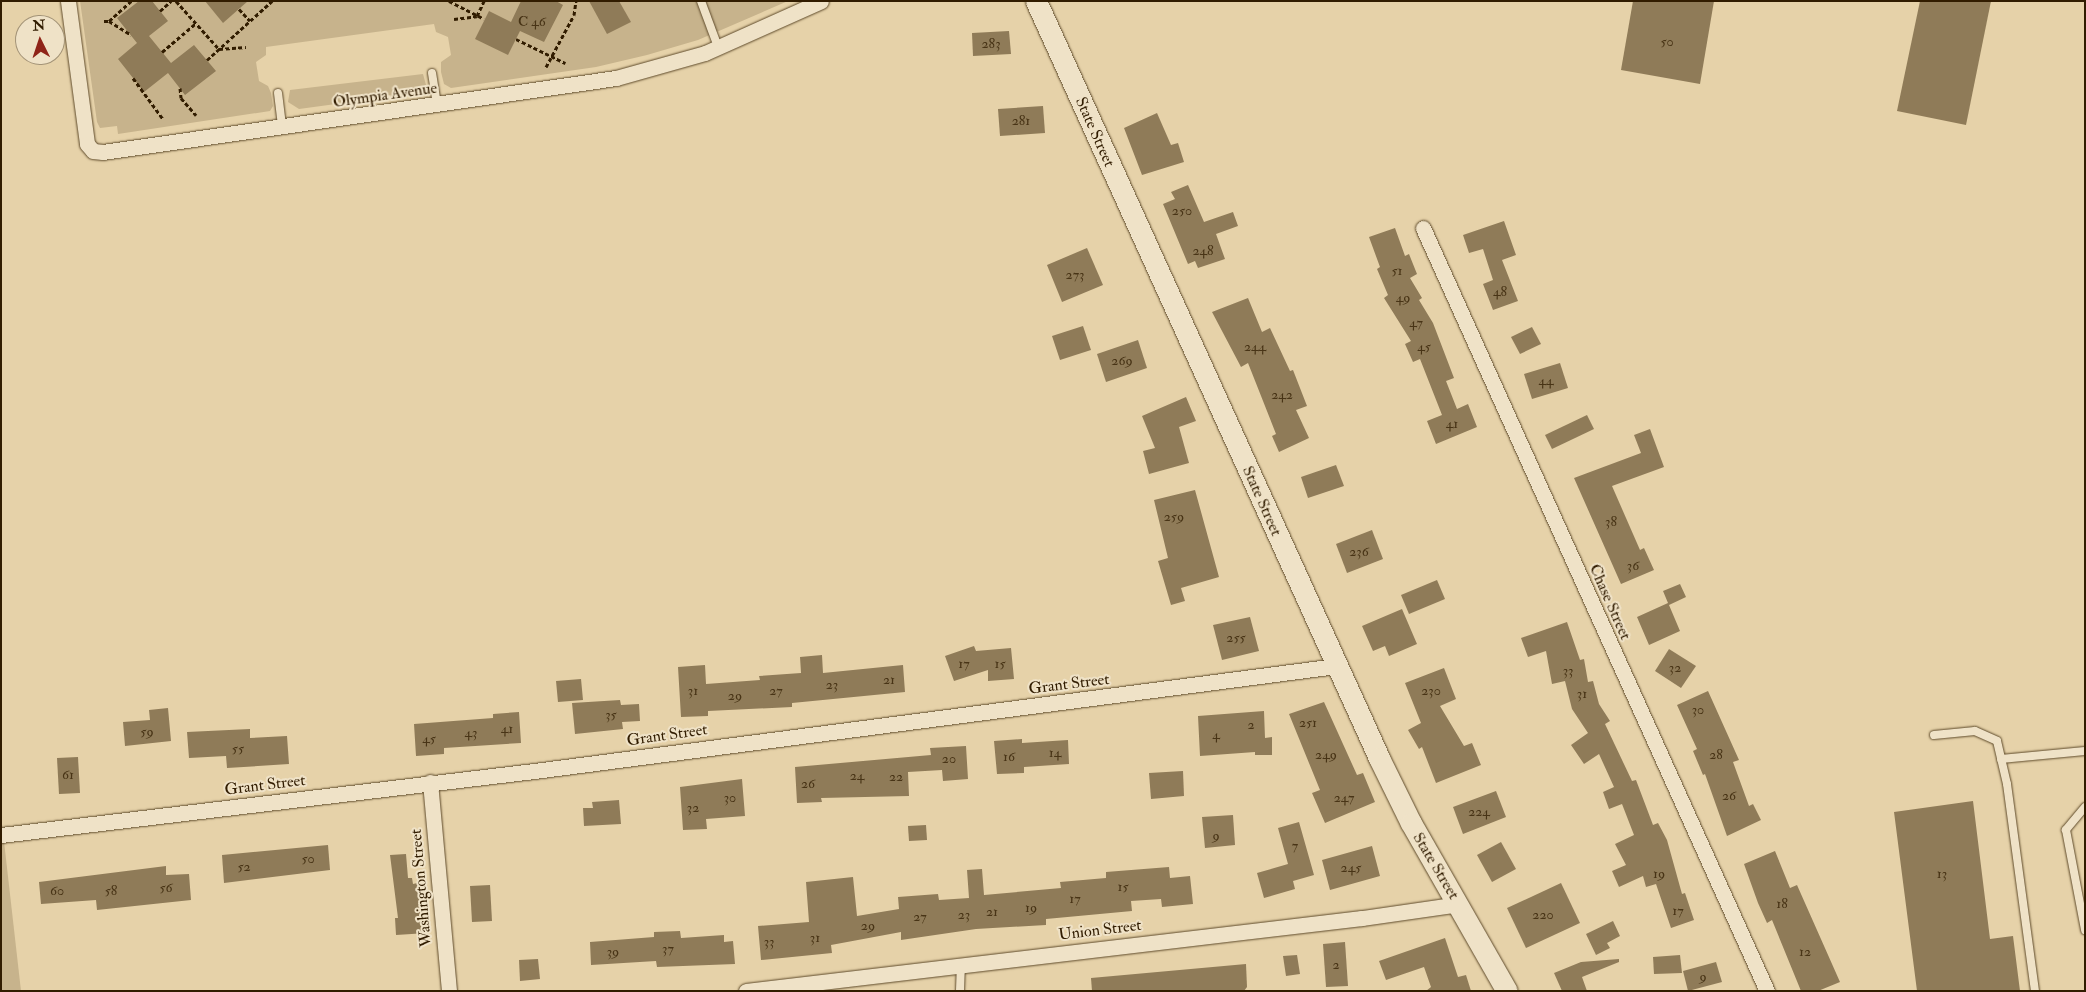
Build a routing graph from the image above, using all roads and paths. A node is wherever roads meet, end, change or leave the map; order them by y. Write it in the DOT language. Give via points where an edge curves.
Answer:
graph roads {
  1 [pos="68,1"];
  2 [pos="131,1"];
  3 [pos="171,1"];
  4 [pos="176,1"];
  5 [pos="271,1"];
  6 [pos="449,1"];
  7 [pos="484,1"];
  8 [pos="576,1"];
  9 [pos="701,1"];
  10 [pos="821,1"];
  11 [pos="1036,1"];
  12 [pos="239,9"];
  13 [pos="160,11"];
  14 [pos="477,16"];
  15 [pos="454,19"];
  16 [pos="484,19"];
  17 [pos="104,21"];
  18 [pos="109,21"];
  19 [pos="250,21"];
  20 [pos="196,23"];
  21 [pos="131,35"];
  22 [pos="516,39"];
  23 [pos="718,47"];
  24 [pos="246,48"];
  25 [pos="219,49"];
  26 [pos="162,52"];
  27 [pos="551,56"];
  28 [pos="207,60"];
  29 [pos="565,64"];
  30 [pos="546,67"];
  31 [pos="432,73"];
  32 [pos="133,78"];
  33 [pos="180,88"];
  34 [pos="278,93"];
  35 [pos="437,105"];
  36 [pos="196,115"];
  37 [pos="163,120"];
  38 [pos="282,126"];
  39 [pos="1423,228"];
  40 [pos="1336,666"];
  41 [pos="1934,734"];
  42 [pos="2085,751"];
  43 [pos="2001,759"];
  44 [pos="430,782"];
  45 [pos="2085,806"];
  46 [pos="1,835"];
  47 [pos="1459,904"];
  48 [pos="2085,930"];
  49 [pos="961,964"];
  50 [pos="449,991"];
  51 [pos="746,991"];
  52 [pos="960,991"];
  53 [pos="1508,991"];
  54 [pos="1767,991"];
  55 [pos="2036,991"];
  1 -- 38 [label="street, Olympia Avenue" via="87,144 93,151"];
  2 -- 18 [label="path"];
  3 -- 13 [label="path"];
  4 -- 20 [label="path"];
  5 -- 19 [label="path"];
  6 -- 14 [label="path"];
  7 -- 14 [label="path"];
  8 -- 27 [label="path" via="574,15"];
  9 -- 23 [label="lane"];
  10 -- 23 [label="street, Olympia Avenue"];
  11 -- 40 [label="main road, State Street"];
  12 -- 19 [label="path"];
  14 -- 15 [label="path"];
  14 -- 16 [label="path"];
  17 -- 18 [label="path"];
  18 -- 21 [label="path"];
  19 -- 25 [label="path"];
  20 -- 25 [label="path"];
  20 -- 26 [label="path"];
  22 -- 27 [label="path"];
  23 -- 35 [label="street, Olympia Avenue" via="616,78"];
  24 -- 25 [label="path"];
  25 -- 28 [label="path"];
  27 -- 29 [label="path"];
  27 -- 30 [label="path"];
  31 -- 35 [label="lane"];
  32 -- 37 [label="path"];
  33 -- 36 [label="path" via="181,98"];
  34 -- 38 [label="lane"];
  35 -- 38 [label="street, Olympia Avenue"];
  39 -- 54 [label="street, Chase Street"];
  40 -- 44 [label="street, Grant Street"];
  40 -- 47 [label="main road, State Street" via="1411,823"];
  41 -- 43 [label="lane" via="1975,731 1996,741"];
  42 -- 43 [label="lane"];
  43 -- 55 [label="lane"];
  44 -- 46 [label="street, Grant Street"];
  44 -- 50 [label="street, Washington Street"];
  45 -- 48 [label="lane" via="2066,830"];
  47 -- 49 [label="street, Union Street" via="1284,928"];
  47 -- 53 [label="main road, State Street"];
  49 -- 51 [label="street, Union Street"];
  49 -- 52 [label="lane"];
}
